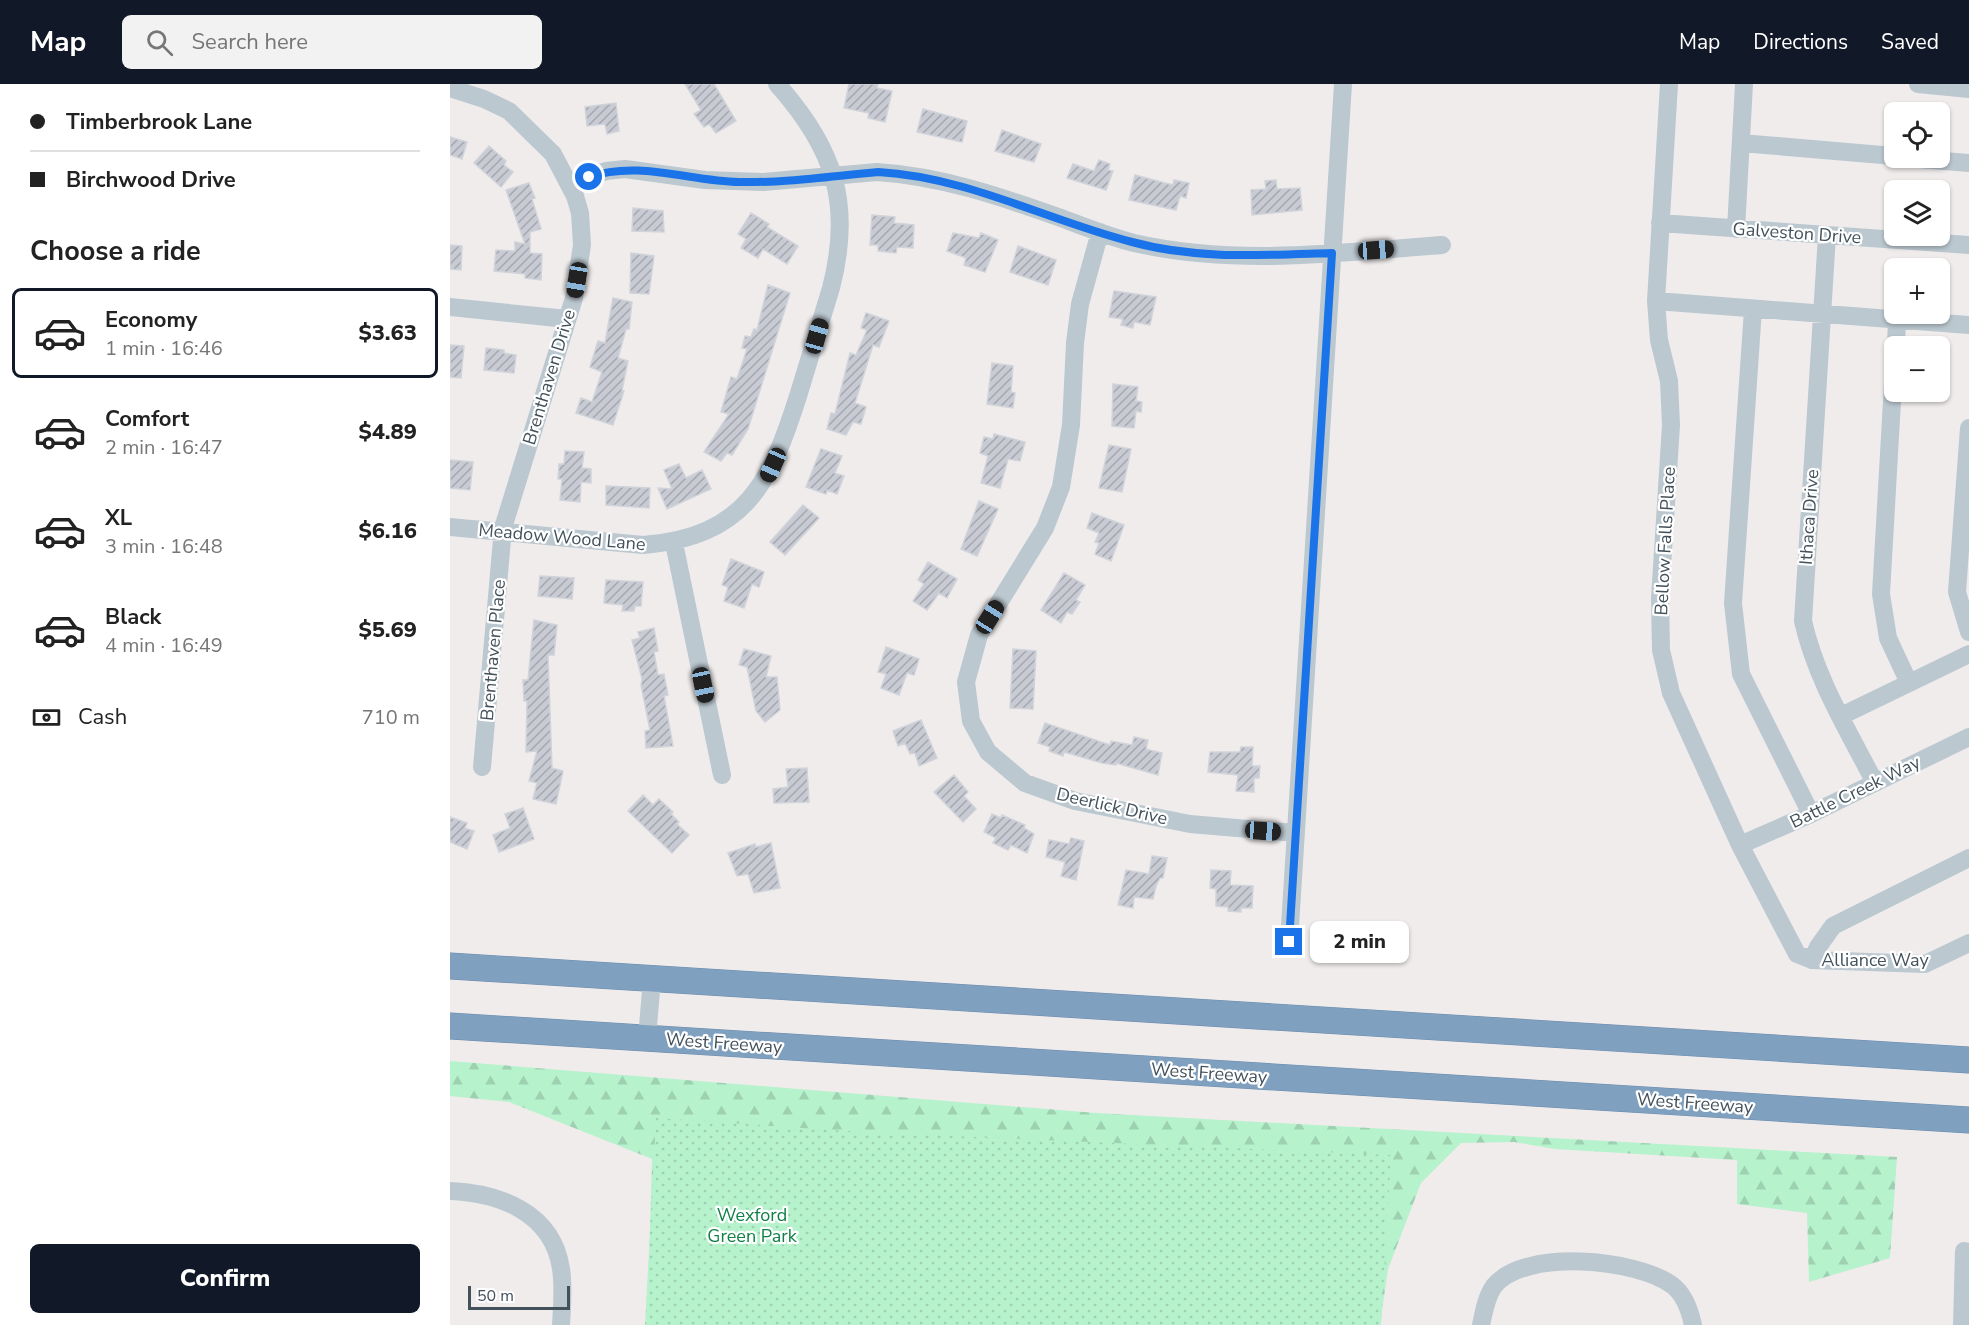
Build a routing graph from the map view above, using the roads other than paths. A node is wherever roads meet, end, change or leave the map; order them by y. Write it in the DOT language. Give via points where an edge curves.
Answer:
graph roads {
  1 [pos="777,84"];
  2 [pos="1343,84"];
  3 [pos="1669,84"];
  4 [pos="1744,84"];
  5 [pos="1918,84"];
  6 [pos="450,88"];
  7 [pos="1969,89"];
  8 [pos="1741,143"];
  9 [pos="1884,155"];
  10 [pos="1950,161"];
  11 [pos="1969,163"];
  12 [pos="833,176"];
  13 [pos="571,184"];
  14 [pos="1660,223"];
  15 [pos="1736,229"];
  16 [pos="1100,232"];
  17 [pos="1827,235"];
  18 [pos="1442,245"];
  19 [pos="1969,245"];
  20 [pos="1332,253"];
  21 [pos="1656,302"];
  22 [pos="450,307"];
  23 [pos="1753,309"];
  24 [pos="1823,314"];
  25 [pos="567,319"];
  26 [pos="1884,319"];
  27 [pos="1950,324"];
  28 [pos="1969,325"];
  29 [pos="1892,402"];
  30 [pos="1969,428"];
  31 [pos="450,527"];
  32 [pos="502,532"];
  33 [pos="674,543"];
  34 [pos="1969,632"];
  35 [pos="1969,654"];
  36 [pos="1909,683"];
  37 [pos="1841,716"];
  38 [pos="1969,737"];
  39 [pos="482,767"];
  40 [pos="722,775"];
  41 [pos="1875,783"];
  42 [pos="1811,814"];
  43 [pos="1296,833"];
  44 [pos="1740,845"];
  45 [pos="1969,858"];
  46 [pos="1289,942"];
  47 [pos="1969,943"];
  48 [pos="1812,960"];
  49 [pos="450,966"];
  50 [pos="652,979"];
  51 [pos="450,1026"];
  52 [pos="647,1038"];
  53 [pos="1969,1060"];
  54 [pos="1969,1120"];
  55 [pos="450,1191"];
  56 [pos="1969,1252"];
  57 [pos="561,1325"];
  58 [pos="1481,1325"];
  59 [pos="1693,1325"];
  60 [pos="1962,1325"];
  1 -- 12 [label="street, Meadow Wood Lane" via="813,129"];
  2 -- 20 [label="street"];
  3 -- 14 [label="street, Bellow Falls Place"];
  4 -- 8 [label="street"];
  5 -- 7 [label="street"];
  6 -- 13 [label="street, Brenthaven Drive" via="509,111 553,154"];
  8 -- 9 [label="street"];
  8 -- 15 [label="street"];
  10 -- 11 [label="street"];
  12 -- 13 [label="street" via="738,182 625,169 606,171"];
  12 -- 16 [label="street" via="878,172 921,176 981,191"];
  12 -- 33 [label="street, Meadow Wood Lane" via="840,224 837,265 786,435 766,479 751,499 715,527"];
  13 -- 25 [label="street, Brenthaven Drive" via="580,213 582,244"];
  14 -- 15 [label="street, Galveston Drive"];
  14 -- 21 [label="street, Bellow Falls Place"];
  15 -- 17 [label="street, Galveston Drive"];
  16 -- 20 [label="street" via="1133,243 1212,256"];
  16 -- 43 [label="street, Deerlick Drive" via="1080,304 1071,425 1061,488 1046,528 979,635 966,682 971,721 988,753 1025,783 1065,797 1190,824"];
  17 -- 19 [label="street, Galveston Drive"];
  17 -- 24 [label="street, Ithaca Drive"];
  18 -- 20 [label="street"];
  20 -- 43 [label="street"];
  21 -- 23 [label="street"];
  21 -- 44 [label="street, Bellow Falls Place" via="1659,340 1669,381 1671,424 1660,598 1661,650 1671,693"];
  22 -- 25 [label="street"];
  23 -- 24 [label="street"];
  23 -- 42 [label="street" via="1733,603 1741,674"];
  24 -- 26 [label="street"];
  24 -- 37 [label="street, Ithaca Drive" via="1803,621 1810,652"];
  25 -- 32 [label="street, Brenthaven Drive"];
  27 -- 28 [label="street"];
  29 -- 36 [label="street" via="1881,594 1888,638"];
  30 -- 34 [label="street" via="1957,592"];
  31 -- 32 [label="street, Meadow Wood Lane"];
  32 -- 33 [label="street, Meadow Wood Lane" via="643,545"];
  32 -- 39 [label="street, Brenthaven Place"];
  33 -- 40 [label="street"];
  35 -- 36 [label="street"];
  36 -- 37 [label="street"];
  37 -- 41 [label="street, Ithaca Drive"];
  38 -- 41 [label="street, Battle Creek Way"];
  41 -- 42 [label="street, Battle Creek Way"];
  42 -- 44 [label="street, Battle Creek Way"];
  43 -- 46 [label="street"];
  44 -- 48 [label="street, Bellow Falls Place" via="1797,954"];
  45 -- 48 [label="street" via="1833,926"];
  47 -- 48 [label="street, Alliance Way" via="1925,964"];
  49 -- 50 [label="highway"];
  50 -- 52 [label="street"];
  50 -- 53 [label="highway"];
  51 -- 52 [label="highway, West Freeway"];
  52 -- 54 [label="highway, West Freeway"];
  55 -- 57 [label="street" via="504,1200 530,1214 540,1225 561,1267"];
  56 -- 60 [label="street" via="1964,1251"];
  58 -- 59 [label="street" via="1494,1287 1522,1267 1540,1262 1627,1268 1648,1274 1676,1289"];
}
